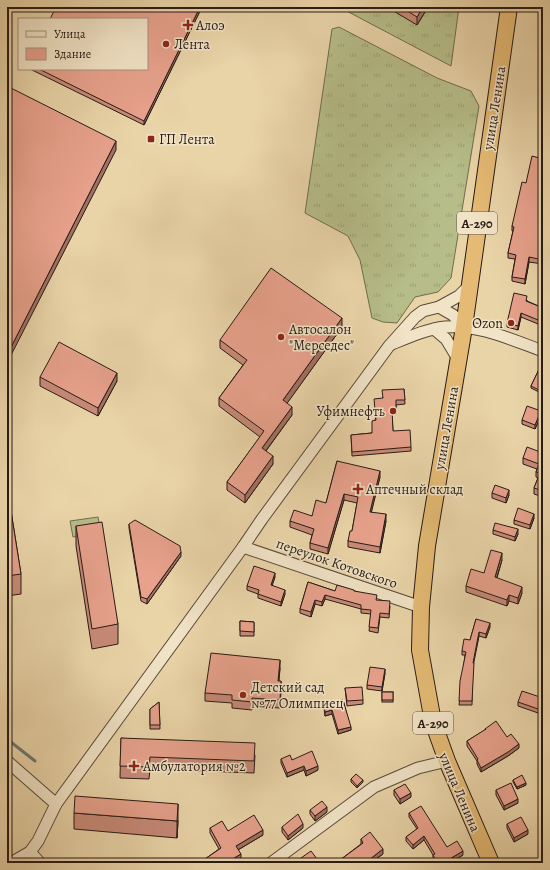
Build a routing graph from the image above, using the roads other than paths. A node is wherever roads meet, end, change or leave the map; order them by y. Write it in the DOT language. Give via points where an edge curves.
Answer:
graph roads {
  1 [pos="509,7"];
  2 [pos="468,287"];
  3 [pos="439,307"];
  4 [pos="464,327"];
  5 [pos="434,329"];
  6 [pos="389,346"];
  7 [pos="543,351"];
  8 [pos="458,360"];
  9 [pos="243,547"];
  10 [pos="421,607"];
  11 [pos="7,761"];
  12 [pos="447,761"];
  13 [pos="56,804"];
  14 [pos="30,852"];
  15 [pos="11,863"];
  16 [pos="40,863"];
  17 [pos="271,863"];
  18 [pos="490,863"];
  1 -- 2 [label="highway, улица Ленина / А-290"];
  2 -- 3 [label="street" via="459,296"];
  2 -- 4 [label="highway, улица Ленина / А-290"];
  3 -- 4 [label="street" via="453,315"];
  3 -- 6 [label="street" via="423,311 415,317"];
  4 -- 5 [label="street"];
  4 -- 7 [label="street" via="492,332"];
  4 -- 8 [label="highway, улица Ленина / А-290"];
  5 -- 6 [label="street"];
  5 -- 8 [label="street" via="446,339"];
  6 -- 9 [label="street"];
  8 -- 10 [label="highway, улица Ленина / А-290" via="427,546"];
  9 -- 10 [label="street, переулок Котовского"];
  9 -- 13 [label="street"];
  10 -- 12 [label="highway, улица Ленина / А-290" via="420,650 425,684 433,722"];
  11 -- 13 [label="street"];
  12 -- 17 [label="street" via="418,768 374,787"];
  12 -- 18 [label="highway, улица Ленина / А-290"];
  13 -- 14 [label="street"];
  14 -- 15 [label="street"];
  14 -- 16 [label="street"];
}
